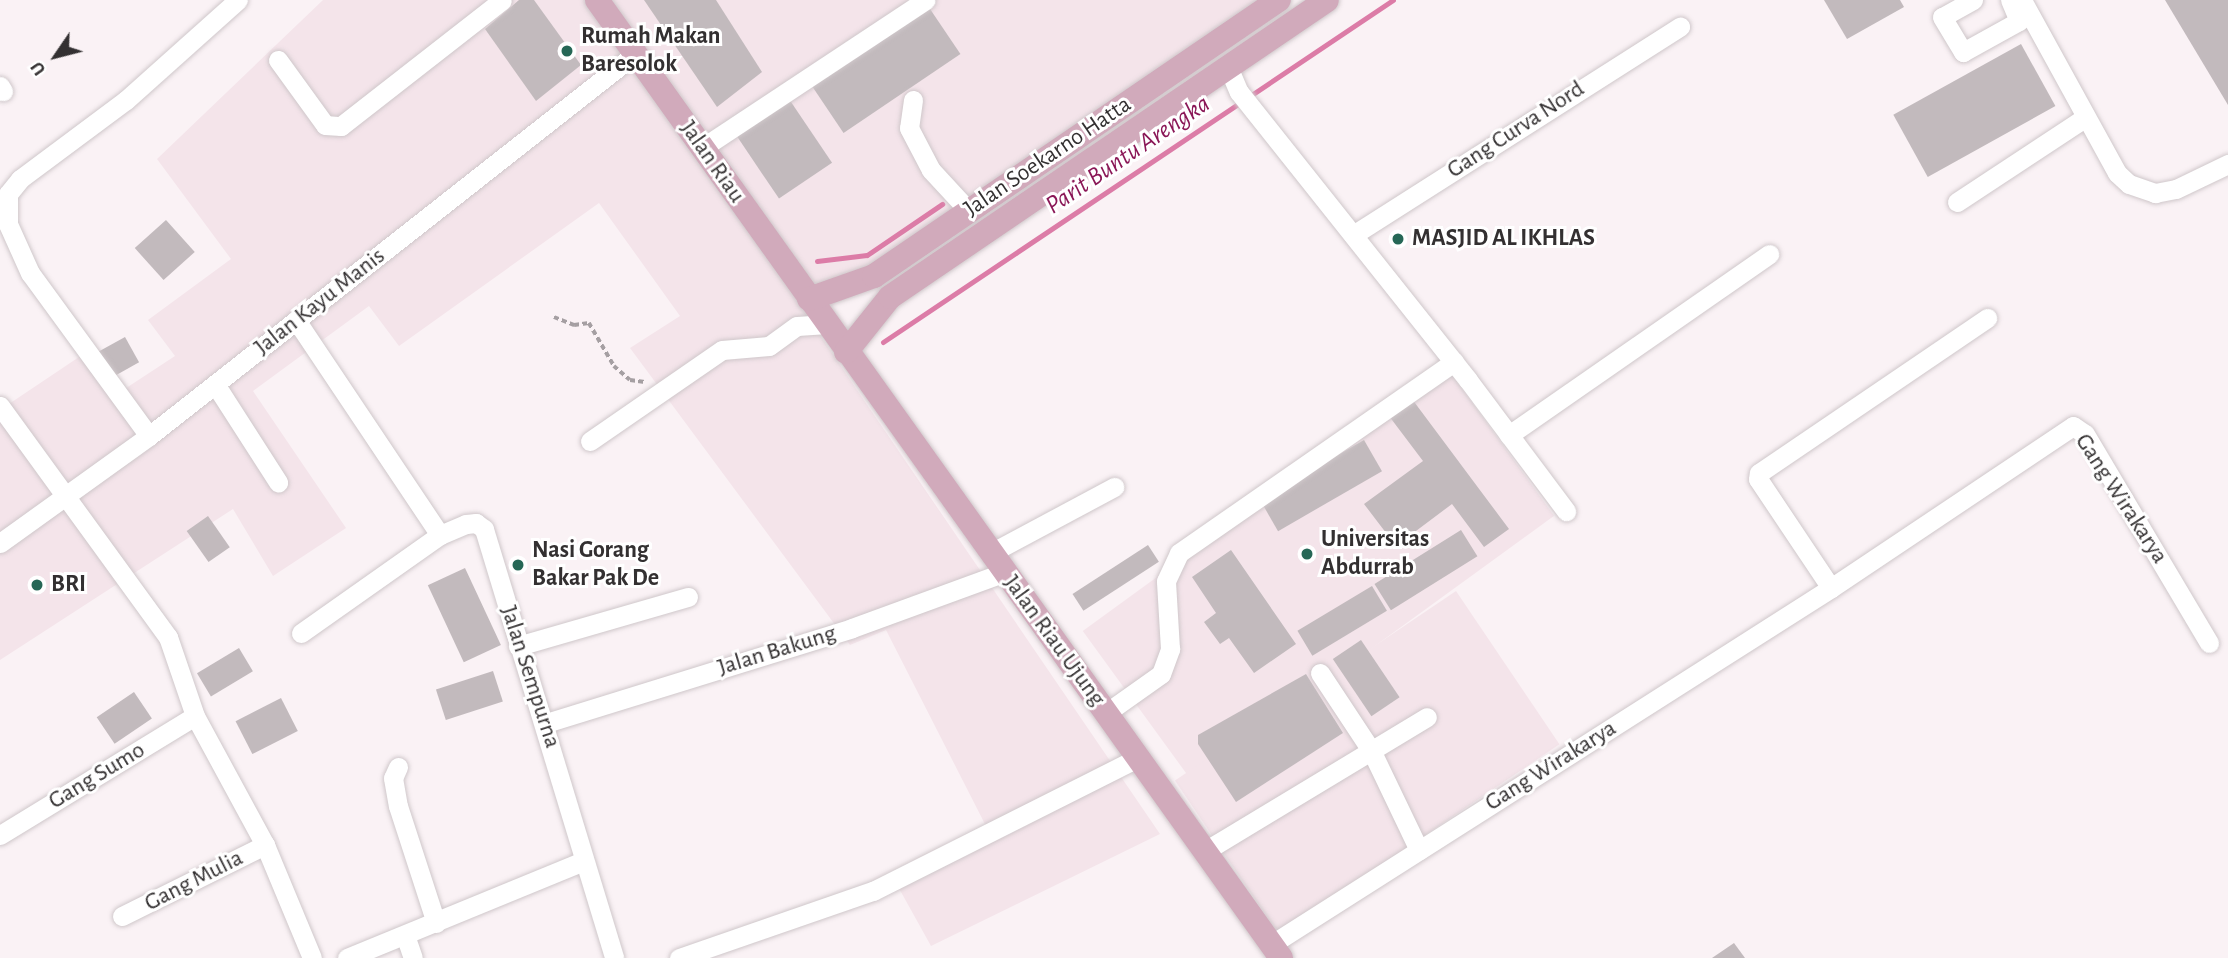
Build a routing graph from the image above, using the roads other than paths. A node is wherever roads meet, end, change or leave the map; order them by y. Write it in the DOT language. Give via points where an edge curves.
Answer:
graph roads {
  1 [pos="238,0"];
  2 [pos="502,0"];
  3 [pos="597,0"];
  4 [pos="926,0"];
  5 [pos="1279,0"];
  6 [pos="1328,0"];
  7 [pos="1973,0"];
  8 [pos="2010,0"];
  9 [pos="2022,0"];
  10 [pos="1680,27"];
  11 [pos="635,54"];
  12 [pos="278,60"];
  13 [pos="1229,69"];
  14 [pos="913,100"];
  15 [pos="2086,117"];
  16 [pos="702,148"];
  17 [pos="2228,164"];
  18 [pos="1957,202"];
  19 [pos="969,211"];
  20 [pos="1353,235"];
  21 [pos="1769,254"];
  22 [pos="809,299"];
  23 [pos="1987,318"];
  24 [pos="296,320"];
  25 [pos="827,324"];
  26 [pos="846,352"];
  27 [pos="1454,362"];
  28 [pos="215,384"];
  29 [pos="0,406"];
  30 [pos="1509,435"];
  31 [pos="149,436"];
  32 [pos="590,441"];
  33 [pos="278,482"];
  34 [pos="1114,487"];
  35 [pos="67,498"];
  36 [pos="1566,511"];
  37 [pos="440,534"];
  38 [pos="0,543"];
  39 [pos="998,563"];
  40 [pos="1831,588"];
  41 [pos="688,597"];
  42 [pos="301,633"];
  43 [pos="2210,643"];
  44 [pos="518,646"];
  45 [pos="1320,673"];
  46 [pos="1106,713"];
  47 [pos="195,716"];
  48 [pos="1427,717"];
  49 [pos="546,723"];
  50 [pos="1372,752"];
  51 [pos="1138,758"];
  52 [pos="398,768"];
  53 [pos="0,835"];
  54 [pos="265,845"];
  55 [pos="1419,849"];
  56 [pos="1205,851"];
  57 [pos="583,862"];
  58 [pos="122,916"];
  59 [pos="436,923"];
  60 [pos="405,935"];
  61 [pos="1279,954"];
  62 [pos="312,958"];
  63 [pos="347,958"];
  64 [pos="413,958"];
  65 [pos="614,958"];
  66 [pos="679,958"];
  1 -- 31 [label="street" via="126,100 20,179 8,194 8,224 30,272"];
  2 -- 12 [label="street" via="333,129 325,125"];
  3 -- 11 [label="main road, Jalan Riau"];
  4 -- 16 [label="street"];
  5 -- 19 [label="main road, Jalan Soekarno Hatta"];
  6 -- 13 [label="main road, Jalan Soekarno Hatta"];
  7 -- 8 [label="street" via="1942,17 1963,52 2019,21"];
  9 -- 15 [label="street"];
  10 -- 20 [label="street, Gang Curva Nord"];
  11 -- 16 [label="main road, Jalan Riau"];
  11 -- 24 [label="street, Jalan Kayu Manis"];
  13 -- 20 [label="street" via="1239,92"];
  13 -- 26 [label="main road, Jalan Soekarno Hatta" via="890,298"];
  14 -- 19 [label="street" via="909,128 931,170"];
  15 -- 17 [label="street" via="2117,173 2139,191 2176,189"];
  15 -- 18 [label="street"];
  16 -- 22 [label="main road, Jalan Riau"];
  19 -- 22 [label="main road, Jalan Soekarno Hatta" via="874,276"];
  20 -- 27 [label="street"];
  21 -- 30 [label="street"];
  22 -- 25 [label="main road, Jalan Riau"];
  23 -- 40 [label="street" via="1759,473 1758,480"];
  24 -- 28 [label="street, Jalan Kayu Manis"];
  24 -- 37 [label="street"];
  25 -- 26 [label="main road, Jalan Riau Ujung"];
  25 -- 32 [label="street" via="797,326 769,346 722,350"];
  26 -- 39 [label="main road, Jalan Riau Ujung"];
  27 -- 30 [label="street"];
  27 -- 46 [label="street" via="1179,553 1166,581 1170,649 1161,674"];
  28 -- 31 [label="street, Jalan Kayu Manis"];
  28 -- 33 [label="street"];
  29 -- 35 [label="street"];
  30 -- 36 [label="street"];
  31 -- 35 [label="street, Jalan Kayu Manis"];
  34 -- 39 [label="street, Jalan Bakung"];
  35 -- 38 [label="street, Jalan Kayu Manis"];
  35 -- 47 [label="street" via="168,637"];
  37 -- 42 [label="street"];
  37 -- 44 [label="street, Jalan Sempurna" via="466,524 476,523 484,529"];
  39 -- 46 [label="main road, Jalan Riau Ujung"];
  39 -- 49 [label="street, Jalan Bakung" via="852,628"];
  40 -- 43 [label="street, Gang Wirakarya" via="2073,426 2085,434"];
  40 -- 55 [label="street, Gang Wirakarya"];
  41 -- 44 [label="street"];
  44 -- 49 [label="street, Jalan Sempurna"];
  45 -- 50 [label="street"];
  46 -- 51 [label="main road, Jalan Riau Ujung"];
  47 -- 53 [label="street, Gang Sumo"];
  47 -- 54 [label="street"];
  48 -- 50 [label="street"];
  49 -- 57 [label="street, Jalan Sempurna"];
  50 -- 55 [label="street"];
  50 -- 56 [label="street"];
  51 -- 56 [label="main road, Jalan Riau Ujung"];
  51 -- 66 [label="street" via="873,891"];
  52 -- 59 [label="street" via="393,778 398,806"];
  54 -- 58 [label="street, Gang Mulia"];
  54 -- 62 [label="street"];
  55 -- 61 [label="street, Gang Wirakarya"];
  56 -- 61 [label="main road, Jalan Riau Ujung"];
  57 -- 59 [label="street"];
  57 -- 65 [label="street, Jalan Sempurna"];
  59 -- 60 [label="street"];
  60 -- 63 [label="street"];
  60 -- 64 [label="street"];
}
